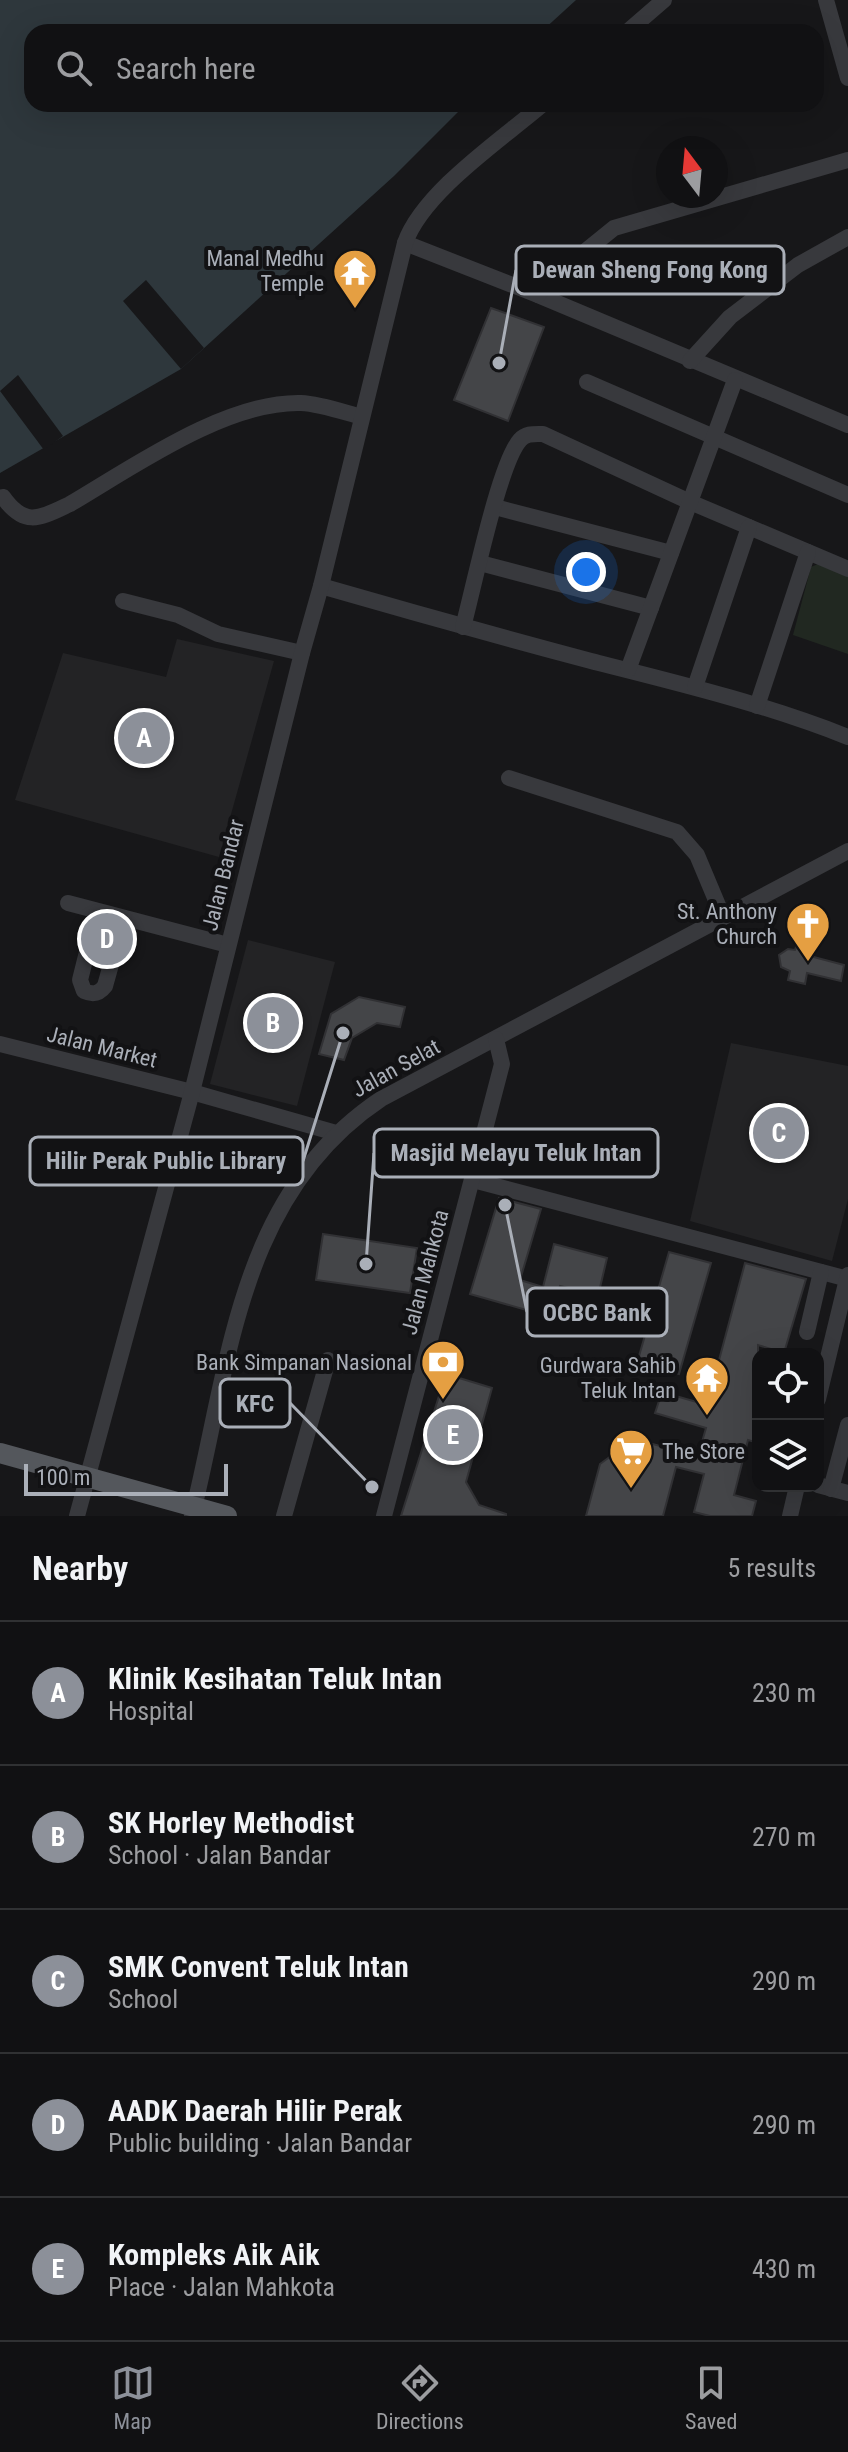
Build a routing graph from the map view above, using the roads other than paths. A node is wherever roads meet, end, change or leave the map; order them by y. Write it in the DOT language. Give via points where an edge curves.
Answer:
graph roads {
  1 [pos="664,0"];
  2 [pos="826,0"];
  3 [pos="636,24"];
  4 [pos="848,78"];
  5 [pos="534,112"];
  6 [pos="848,160"];
  7 [pos="848,237"];
  8 [pos="405,243"];
  9 [pos="538,295"];
  10 [pos="690,361"];
  11 [pos="735,380"];
  12 [pos="587,382"];
  13 [pos="362,417"];
  14 [pos="848,425"];
  15 [pos="714,439"];
  16 [pos="848,495"];
  17 [pos="3,497"];
  18 [pos="690,502"];
  19 [pos="495,507"];
  20 [pos="749,527"];
  21 [pos="808,552"];
  22 [pos="671,553"];
  23 [pos="480,563"];
  24 [pos="848,569"];
  25 [pos="321,586"];
  26 [pos="123,601"];
  27 [pos="651,608"];
  28 [pos="463,627"];
  29 [pos="302,653"];
  30 [pos="628,670"];
  31 [pos="695,687"];
  32 [pos="757,706"];
  33 [pos="848,737"];
  34 [pos="509,778"];
  35 [pos="848,851"];
  36 [pos="68,903"];
  37 [pos="97,912"];
  38 [pos="723,917"];
  39 [pos="124,918"];
  40 [pos="228,945"];
  41 [pos="496,1039"];
  42 [pos="0,1044"];
  43 [pos="192,1092"];
  44 [pos="336,1133"];
  45 [pos="473,1180"];
  46 [pos="821,1272"];
  47 [pos="848,1278"];
  48 [pos="807,1332"];
  49 [pos="328,1360"];
  50 [pos="824,1375"];
  51 [pos="848,1425"];
  52 [pos="0,1453"];
  53 [pos="87,1476"];
  54 [pos="824,1487"];
  55 [pos="796,1492"];
  56 [pos="848,1493"];
  57 [pos="193,1511"];
  58 [pos="77,1516"];
  59 [pos="227,1516"];
  60 [pos="284,1516"];
  61 [pos="384,1516"];
  62 [pos="790,1516"];
  1 -- 3 [label="street"];
  2 -- 4 [label="street"];
  5 -- 8 [label="street, Jalan Bandar" via="436,196 411,225"];
  6 -- 9 [label="street" via="614,228"];
  7 -- 10 [label="street" via="798,265 730,317"];
  8 -- 9 [label="street"];
  8 -- 13 [label="street, Jalan Bandar"];
  9 -- 10 [label="street"];
  10 -- 11 [label="street"];
  11 -- 14 [label="street"];
  11 -- 15 [label="street"];
  12 -- 15 [label="street"];
  13 -- 17 [label="street" via="302,403 257,410 205,426 47,515 26,518 14,513"];
  13 -- 25 [label="street, Jalan Bandar"];
  15 -- 16 [label="street"];
  15 -- 18 [label="street"];
  18 -- 19 [label="street" via="531,433 513,452"];
  18 -- 20 [label="street"];
  18 -- 22 [label="street"];
  19 -- 22 [label="street"];
  19 -- 23 [label="street"];
  20 -- 21 [label="street"];
  20 -- 31 [label="street"];
  21 -- 24 [label="street"];
  21 -- 32 [label="street"];
  22 -- 27 [label="street"];
  23 -- 27 [label="street"];
  23 -- 28 [label="street"];
  25 -- 28 [label="street"];
  25 -- 29 [label="street, Jalan Bandar"];
  26 -- 29 [label="street" via="178,615 218,634"];
  27 -- 30 [label="street"];
  28 -- 30 [label="street"];
  29 -- 40 [label="street, Jalan Bandar"];
  30 -- 31 [label="street"];
  31 -- 32 [label="street"];
  32 -- 33 [label="street"];
  34 -- 38 [label="street" via="677,832 697,855"];
  35 -- 38 [label="street, Jalan Selat"];
  36 -- 37 [label="street"];
  37 -- 39 [label="street"];
  37 -- 39 [label="street" via="80,980 90,994 105,986"];
  38 -- 41 [label="street, Jalan Selat"];
  39 -- 40 [label="street"];
  40 -- 43 [label="street, Jalan Bandar"];
  41 -- 44 [label="street, Jalan Selat" via="381,1099"];
  41 -- 45 [label="street, Jalan Mahkota" via="502,1064"];
  42 -- 43 [label="street, Jalan Market"];
  43 -- 44 [label="street, Jalan Market"];
  43 -- 53 [label="street, Jalan Bandar"];
  44 -- 57 [label="street, Jalan Selat" via="289,1192 261,1246 239,1313"];
  45 -- 46 [label="street"];
  45 -- 61 [label="street, Jalan Mahkota"];
  46 -- 47 [label="street"];
  46 -- 48 [label="street"];
  47 -- 50 [label="street"];
  49 -- 60 [label="street"];
  51 -- 54 [label="street"];
  52 -- 53 [label="main road"];
  53 -- 57 [label="main road"];
  53 -- 58 [label="street, Jalan Bandar"];
  54 -- 56 [label="street"];
  55 -- 62 [label="street"];
  57 -- 59 [label="main road"];
}
